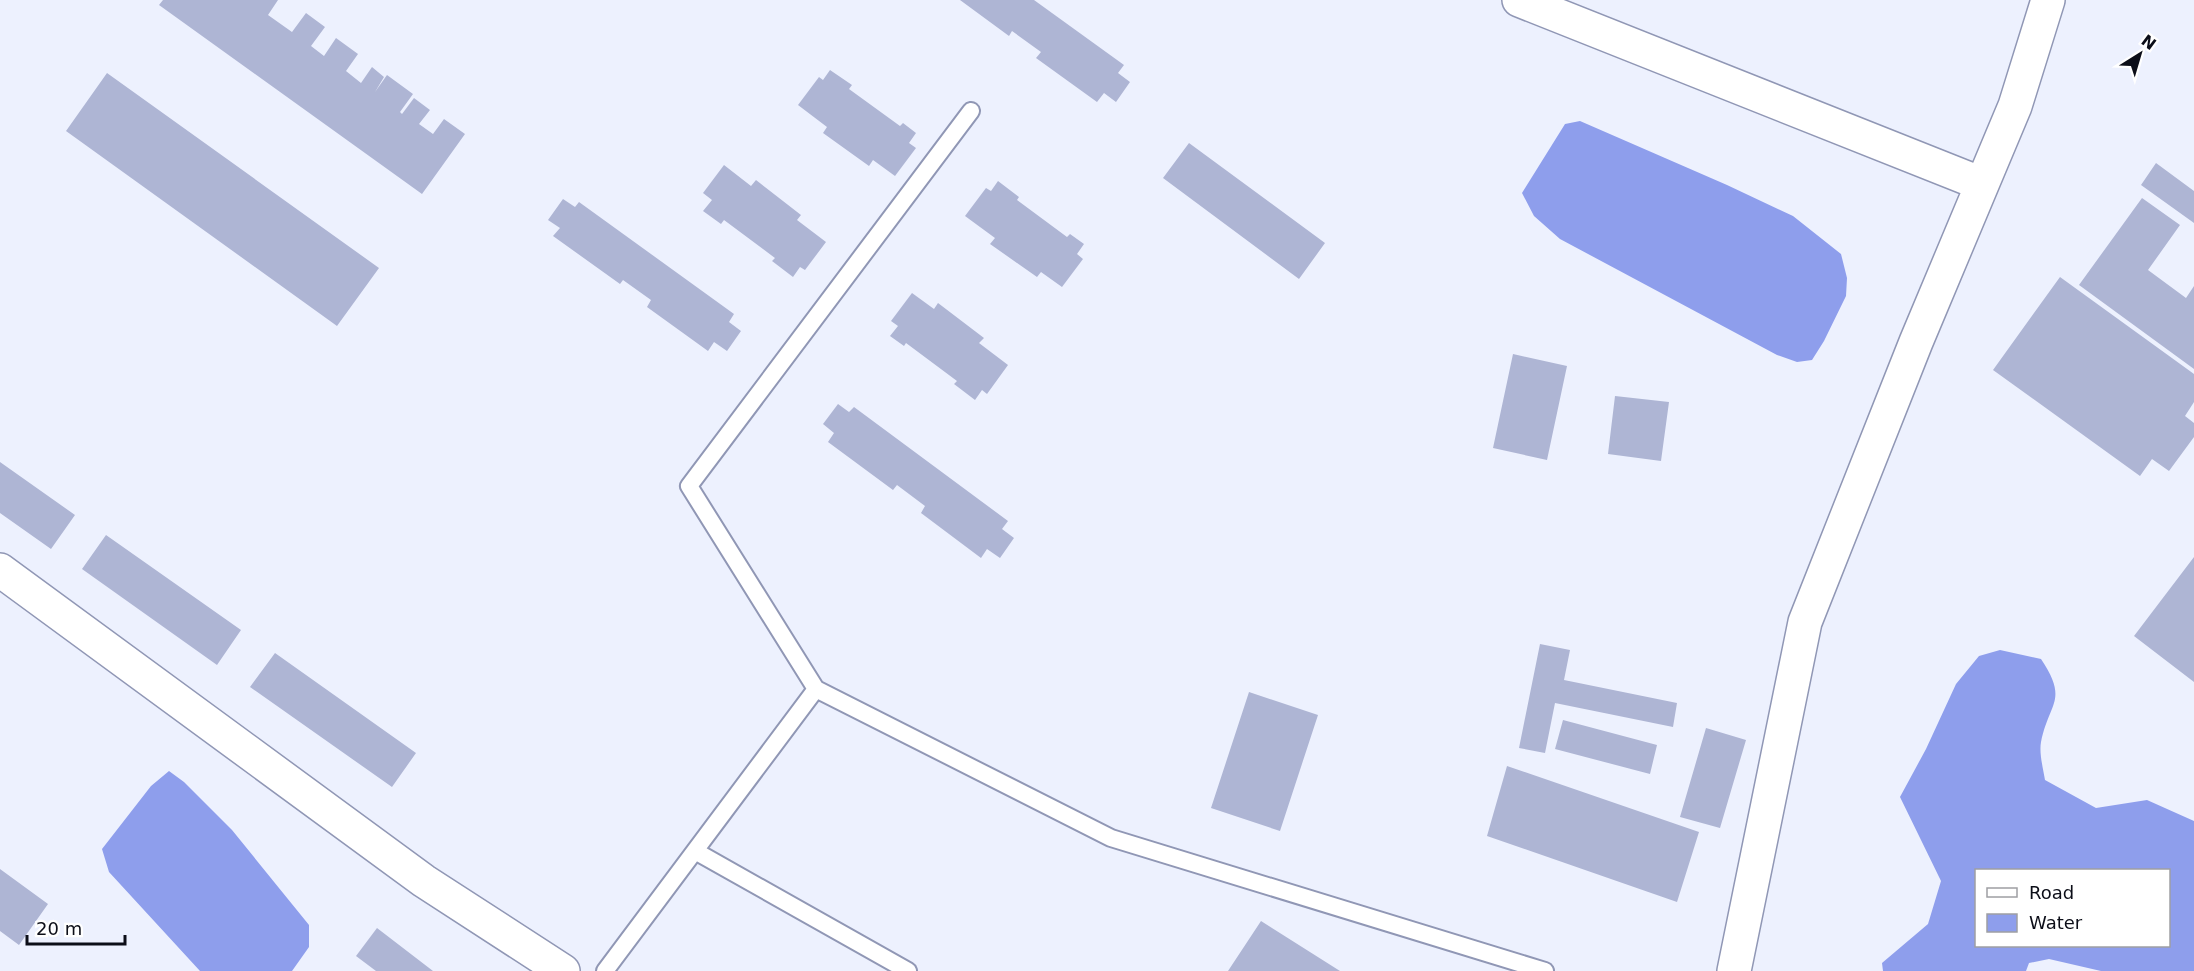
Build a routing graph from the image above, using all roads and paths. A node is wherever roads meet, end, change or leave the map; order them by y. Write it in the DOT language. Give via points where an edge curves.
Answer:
graph roads {
  1 [pos="1519,0"];
  2 [pos="2048,0"];
  3 [pos="971,111"];
  4 [pos="1982,184"];
  5 [pos="0,570"];
  6 [pos="816,689"];
  7 [pos="694,851"];
  8 [pos="563,971"];
  9 [pos="605,971"];
  10 [pos="908,971"];
  11 [pos="1545,971"];
  12 [pos="1734,971"];
  1 -- 4 [label="street"];
  2 -- 4 [label="street" via="2015,106"];
  3 -- 6 [label="lane" via="689,486"];
  4 -- 12 [label="street" via="1805,622"];
  5 -- 8 [label="street" via="424,881"];
  6 -- 7 [label="lane"];
  6 -- 11 [label="lane" via="1111,838"];
  7 -- 9 [label="lane"];
  7 -- 10 [label="lane"];
}
